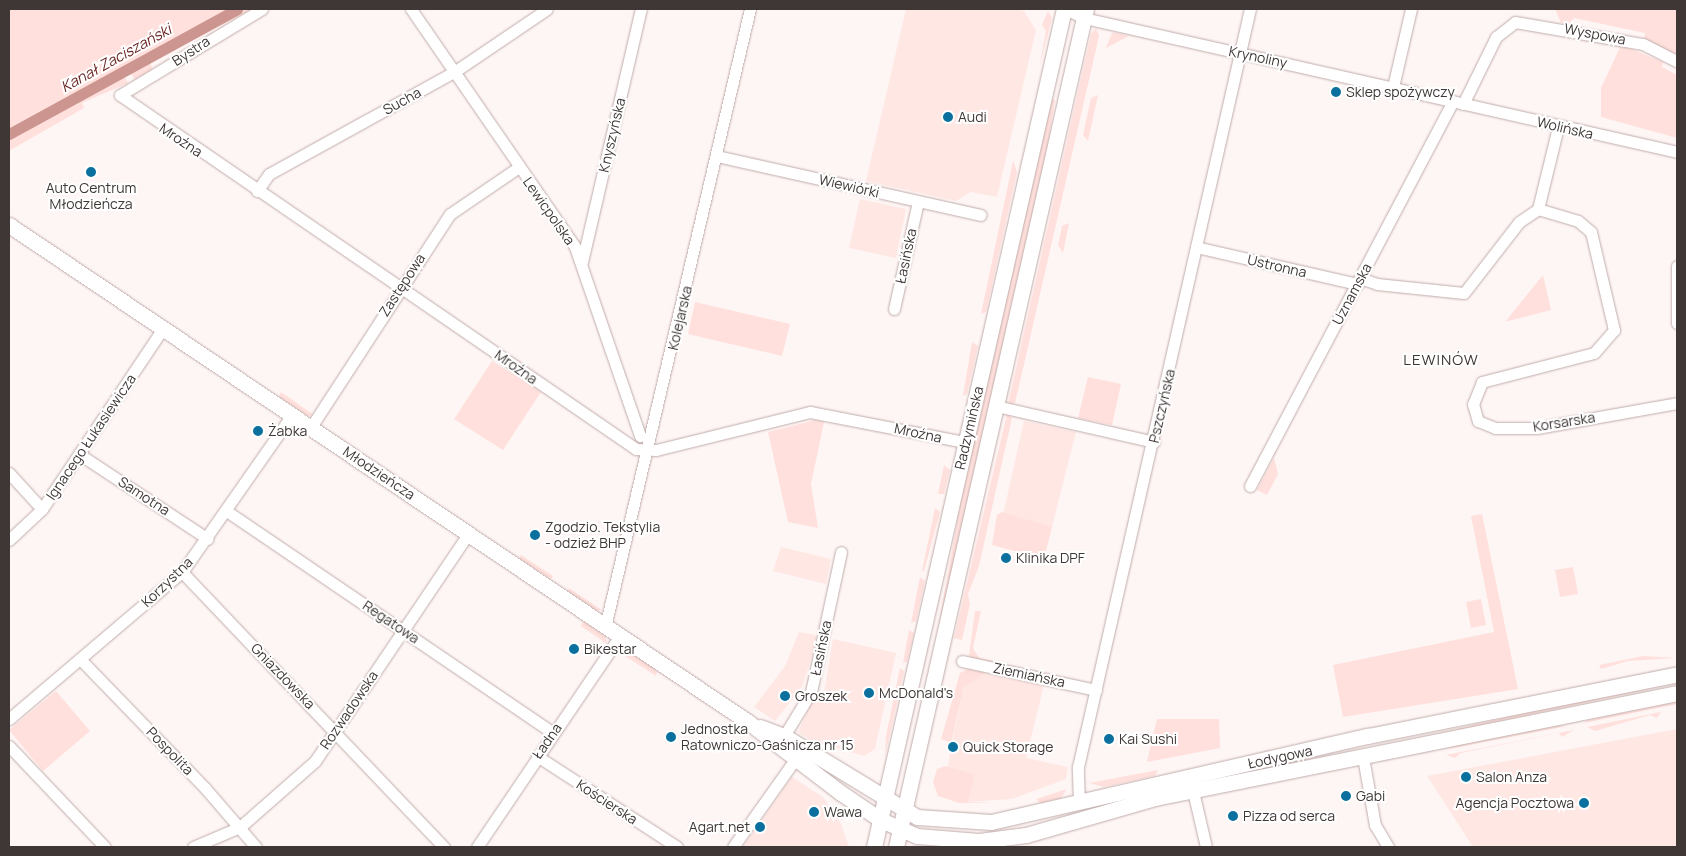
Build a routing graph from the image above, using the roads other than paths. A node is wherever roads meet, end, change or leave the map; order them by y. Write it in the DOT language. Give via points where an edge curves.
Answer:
graph roads {
  1 [pos="262,9"];
  2 [pos="411,9"];
  3 [pos="547,9"];
  4 [pos="641,9"];
  5 [pos="750,9"];
  6 [pos="1064,9"];
  7 [pos="1250,9"];
  8 [pos="1411,9"];
  9 [pos="1085,14"];
  10 [pos="1509,25"];
  11 [pos="1239,53"];
  12 [pos="1677,61"];
  13 [pos="454,72"];
  14 [pos="1393,87"];
  15 [pos="119,93"];
  16 [pos="1458,102"];
  17 [pos="1558,127"];
  18 [pos="1677,152"];
  19 [pos="717,156"];
  20 [pos="519,167"];
  21 [pos="257,191"];
  22 [pos="918,202"];
  23 [pos="1538,209"];
  24 [pos="980,215"];
  25 [pos="9,225"];
  26 [pos="1196,247"];
  27 [pos="582,262"];
  28 [pos="1677,266"];
  29 [pos="1359,281"];
  30 [pos="400,288"];
  31 [pos="894,310"];
  32 [pos="1677,323"];
  33 [pos="164,327"];
  34 [pos="1677,402"];
  35 [pos="996,406"];
  36 [pos="292,415"];
  37 [pos="311,427"];
  38 [pos="640,436"];
  39 [pos="965,442"];
  40 [pos="1154,442"];
  41 [pos="649,451"];
  42 [pos="79,454"];
  43 [pos="9,473"];
  44 [pos="1250,486"];
  45 [pos="42,509"];
  46 [pos="228,512"];
  47 [pos="468,534"];
  48 [pos="208,539"];
  49 [pos="9,540"];
  50 [pos="841,552"];
  51 [pos="182,572"];
  52 [pos="605,627"];
  53 [pos="403,630"];
  54 [pos="620,636"];
  55 [pos="80,658"];
  56 [pos="962,661"];
  57 [pos="1677,674"];
  58 [pos="1096,690"];
  59 [pos="1677,693"];
  60 [pos="9,719"];
  61 [pos="748,722"];
  62 [pos="334,729"];
  63 [pos="553,733"];
  64 [pos="784,736"];
  65 [pos="1368,736"];
  66 [pos="9,746"];
  67 [pos="537,756"];
  68 [pos="1363,757"];
  69 [pos="794,761"];
  70 [pos="1193,790"];
  71 [pos="886,800"];
  72 [pos="1079,803"];
  73 [pos="904,811"];
  74 [pos="881,820"];
  75 [pos="240,827"];
  76 [pos="900,829"];
  77 [pos="105,847"];
  78 [pos="193,847"];
  79 [pos="256,847"];
  80 [pos="444,847"];
  81 [pos="477,847"];
  82 [pos="677,847"];
  83 [pos="733,847"];
  84 [pos="874,847"];
  85 [pos="896,847"];
  86 [pos="1206,847"];
  87 [pos="1388,847"];
  1 -- 15 [label="street, Bystra"];
  2 -- 13 [label="street, Lewicpolska"];
  3 -- 13 [label="street, Sucha"];
  4 -- 27 [label="street, Knyszyńska"];
  5 -- 19 [label="street, Kolejarska"];
  6 -- 9 [label="street, Krynoliny"];
  6 -- 39 [label="main road, Radzymińska"];
  7 -- 11 [label="street, Pszczyńska"];
  8 -- 14 [label="street"];
  9 -- 11 [label="street, Krynoliny"];
  9 -- 35 [label="main road, Radzymińska"];
  10 -- 12 [label="street, Wyspowa" via="1527,22 1643,44"];
  10 -- 16 [label="street, Uznamska" via="1496,37"];
  11 -- 14 [label="street, Krynoliny"];
  11 -- 26 [label="street, Pszczyńska"];
  13 -- 20 [label="street, Lewicpolska"];
  13 -- 21 [label="street, Sucha" via="270,174"];
  14 -- 16 [label="street, Krynoliny"];
  15 -- 21 [label="street, Mroźna"];
  16 -- 17 [label="street, Wolińska"];
  16 -- 29 [label="street, Uznamska"];
  17 -- 18 [label="street, Wolińska"];
  17 -- 23 [label="street"];
  19 -- 22 [label="street, Wiewiórki"];
  19 -- 41 [label="street, Kolejarska"];
  20 -- 27 [label="street, Lewicpolska"];
  20 -- 30 [label="street, Zastępowa" via="450,214"];
  21 -- 30 [label="street, Mroźna"];
  22 -- 24 [label="street, Wiewiórki"];
  22 -- 31 [label="street, Łasińska"];
  23 -- 29 [label="street, Ustronna" via="1519,222 1464,293"];
  23 -- 34 [label="street, Korsarska" via="1578,221 1591,232 1614,330 1594,353 1490,377 1482,382 1475,396 1478,421 1496,428 1537,428"];
  25 -- 33 [label="main road, Młodzieńcza"];
  26 -- 29 [label="street, Ustronna"];
  26 -- 40 [label="street, Pszczyńska"];
  27 -- 38 [label="street, Lewicpolska"];
  28 -- 32 [label="street"];
  29 -- 44 [label="street, Uznamska"];
  30 -- 37 [label="street, Zastępowa"];
  30 -- 41 [label="street, Mroźna" via="636,449"];
  33 -- 36 [label="main road, Młodzieńcza"];
  33 -- 42 [label="street, Ignacego Łukasiewicza"];
  35 -- 40 [label="street"];
  35 -- 73 [label="main road, Radzymińska"];
  36 -- 37 [label="main road, Młodzieńcza"];
  36 -- 46 [label="street, Korzystna"];
  37 -- 47 [label="main road, Młodzieńcza"];
  39 -- 41 [label="street, Mroźna" via="810,412"];
  39 -- 71 [label="main road, Radzymińska"];
  40 -- 58 [label="street, Pszczyńska"];
  41 -- 52 [label="street, Kolejarska"];
  42 -- 45 [label="street, Ignacego Łukasiewicza"];
  42 -- 48 [label="street, Samotna"];
  43 -- 45 [label="street"];
  45 -- 49 [label="street, Ignacego Łukasiewicza"];
  46 -- 48 [label="street, Korzystna"];
  46 -- 53 [label="street, Regatowa"];
  47 -- 52 [label="main road, Młodzieńcza"];
  47 -- 53 [label="street, Rozwadowska"];
  48 -- 51 [label="street, Korzystna"];
  50 -- 64 [label="street, Łasińska" via="811,692"];
  51 -- 55 [label="street, Korzystna"];
  51 -- 62 [label="street, Gniazdowska"];
  52 -- 54 [label="main road, Młodzieńcza"];
  53 -- 62 [label="street, Rozwadowska"];
  53 -- 63 [label="street, Regatowa"];
  54 -- 61 [label="main road, Młodzieńcza"];
  54 -- 63 [label="street, Ładna"];
  55 -- 60 [label="street, Korzystna"];
  55 -- 75 [label="street, Pospolita"];
  56 -- 58 [label="street, Ziemiańska"];
  57 -- 65 [label="main road, Łodygowa"];
  58 -- 72 [label="street, Pszczyńska" via="1078,767"];
  59 -- 68 [label="main road, Łodygowa"];
  61 -- 64 [label="main road, Młodzieńcza"];
  61 -- 69 [label="main road, Młodzieńcza"];
  62 -- 75 [label="street, Rozwadowska" via="315,761"];
  62 -- 80 [label="street, Gniazdowska"];
  63 -- 67 [label="street, Ładna"];
  64 -- 71 [label="main road, Młodzieńcza"];
  65 -- 68 [label="main road"];
  65 -- 72 [label="main road, Łodygowa"];
  66 -- 77 [label="street"];
  67 -- 81 [label="street, Ładna"];
  67 -- 82 [label="street, Kościerska"];
  68 -- 70 [label="main road, Łodygowa"];
  68 -- 87 [label="street" via="1375,824"];
  69 -- 74 [label="main road, Młodzieńcza"];
  69 -- 83 [label="street"];
  70 -- 76 [label="main road, Łodygowa" via="1048,830 994,840 932,839"];
  70 -- 86 [label="street"];
  71 -- 73 [label="main road, Łodygowa"];
  71 -- 74 [label="main road, Radzymińska"];
  72 -- 73 [label="main road, Łodygowa" via="983,822 926,820"];
  73 -- 76 [label="main road, Radzymińska"];
  74 -- 76 [label="main road, Młodzieńcza"];
  74 -- 84 [label="main road, Radzymińska"];
  75 -- 78 [label="street, Rozwadowska"];
  75 -- 79 [label="street, Pospolita"];
  76 -- 85 [label="main road, Radzymińska"];
}
